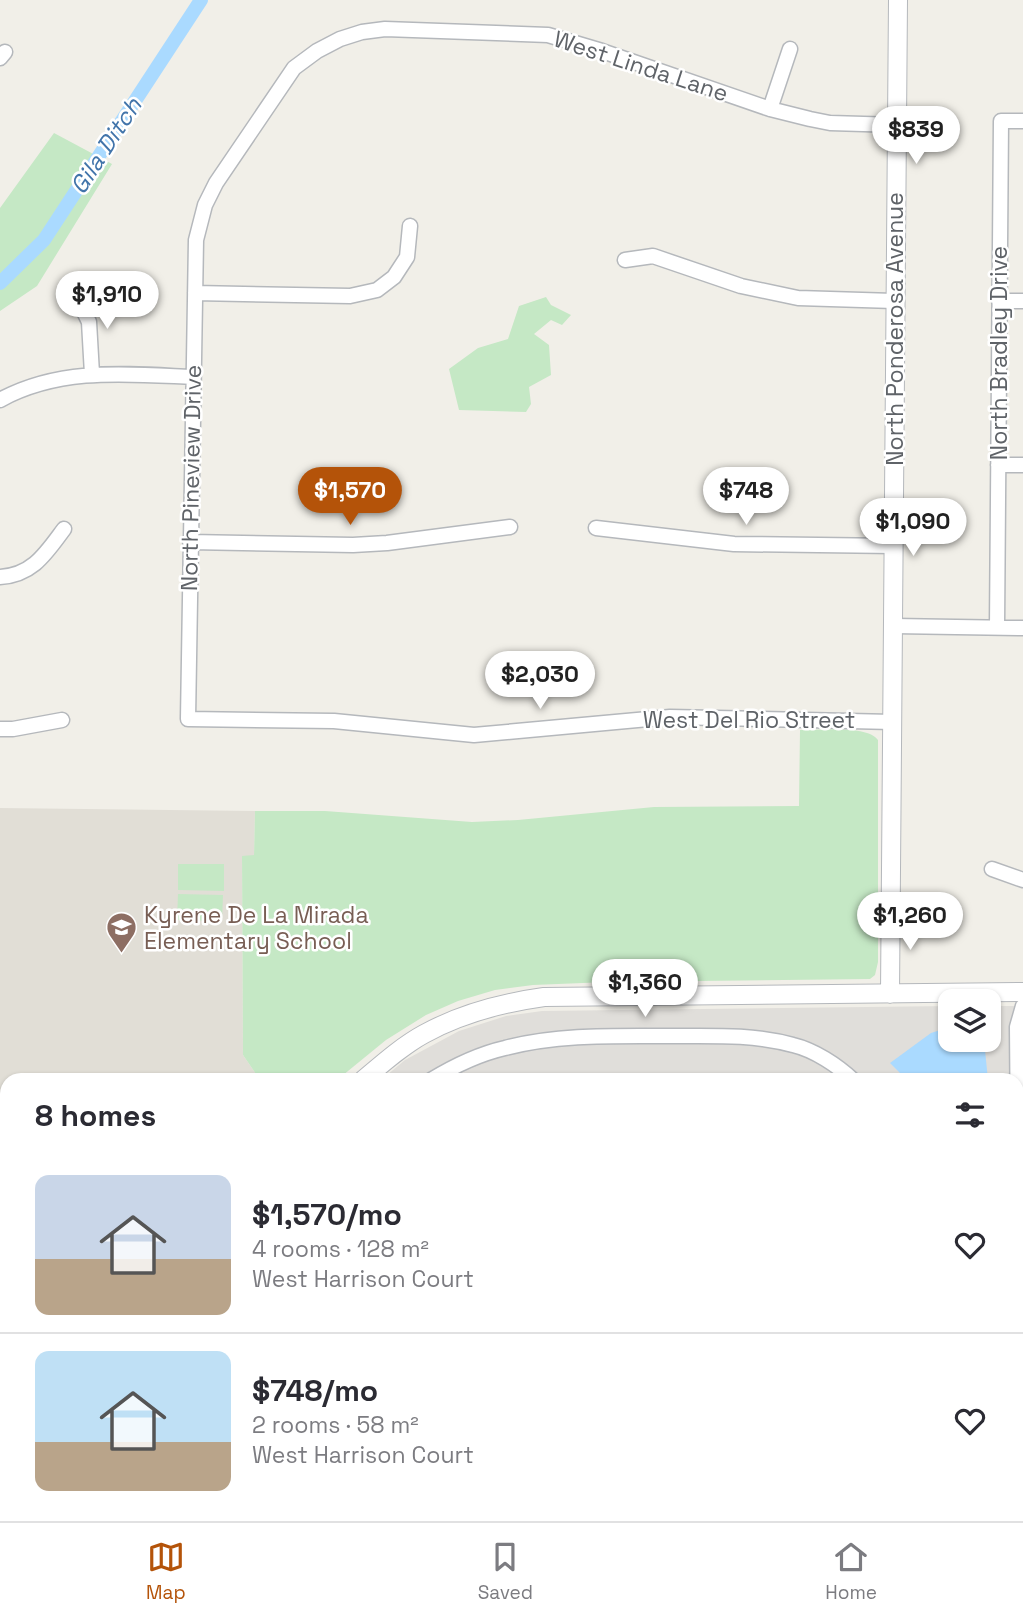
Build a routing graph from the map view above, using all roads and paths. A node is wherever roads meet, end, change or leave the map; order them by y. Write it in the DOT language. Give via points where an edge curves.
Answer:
graph roads {
  1 [pos="898,0"];
  2 [pos="340,39"];
  3 [pos="790,49"];
  4 [pos="770,109"];
  5 [pos="1023,121"];
  6 [pos="897,125"];
  7 [pos="410,226"];
  8 [pos="625,260"];
  9 [pos="194,293"];
  10 [pos="78,299"];
  11 [pos="894,301"];
  12 [pos="999,301"];
  13 [pos="1023,301"];
  14 [pos="92,374"];
  15 [pos="192,377"];
  16 [pos="0,400"];
  17 [pos="998,465"];
  18 [pos="1023,465"];
  19 [pos="510,527"];
  20 [pos="596,528"];
  21 [pos="64,529"];
  22 [pos="190,542"];
  23 [pos="894,546"];
  24 [pos="0,577"];
  25 [pos="894,626"];
  26 [pos="997,627"];
  27 [pos="1023,628"];
  28 [pos="188,719"];
  29 [pos="62,720"];
  30 [pos="892,722"];
  31 [pos="0,729"];
  32 [pos="992,869"];
  33 [pos="1023,880"];
  34 [pos="1023,992"];
  35 [pos="890,994"];
  36 [pos="1023,1006"];
  37 [pos="372,1073"];
  38 [pos="444,1073"];
  39 [pos="843,1073"];
  40 [pos="1018,1073"];
  1 -- 6 [label="street, North Ponderosa Avenue"];
  2 -- 4 [label="street, West Linda Lane" via="385,29 548,35"];
  2 -- 9 [label="street, North Pineview Drive" via="294,68 216,183 196,240"];
  3 -- 4 [label="street"];
  4 -- 6 [label="street, West Linda Lane" via="830,123"];
  5 -- 12 [label="street, North Bradley Drive" via="1001,121"];
  6 -- 11 [label="street, North Ponderosa Avenue"];
  7 -- 9 [label="street" via="407,257 394,277 377,290 350,296"];
  8 -- 11 [label="street" via="653,256 741,286 797,298"];
  9 -- 15 [label="street, North Pineview Drive"];
  10 -- 14 [label="street" via="89,321"];
  11 -- 23 [label="street, North Ponderosa Avenue"];
  12 -- 13 [label="street"];
  12 -- 17 [label="street, North Bradley Drive"];
  14 -- 15 [label="street"];
  14 -- 16 [label="street" via="19,389"];
  15 -- 22 [label="street, North Pineview Drive"];
  17 -- 18 [label="street"];
  17 -- 26 [label="street, North Bradley Drive"];
  19 -- 22 [label="street" via="353,545"];
  20 -- 23 [label="street" via="734,544"];
  21 -- 24 [label="street" via="40,562"];
  22 -- 28 [label="street, North Pineview Drive"];
  23 -- 25 [label="street, North Ponderosa Avenue"];
  25 -- 26 [label="street"];
  25 -- 30 [label="street, North Ponderosa Avenue"];
  26 -- 27 [label="street"];
  28 -- 30 [label="street, West Del Rio Street" via="334,721 474,735 670,717"];
  29 -- 31 [label="street"];
  30 -- 35 [label="street, North Ponderosa Avenue"];
  32 -- 33 [label="street"];
  34 -- 35 [label="street"];
  35 -- 37 [label="street" via="544,997 501,1003 423,1034"];
  36 -- 40 [label="street" via="1017,1027"];
  38 -- 39 [label="street" via="490,1052 543,1040 754,1037 797,1046"];
}
